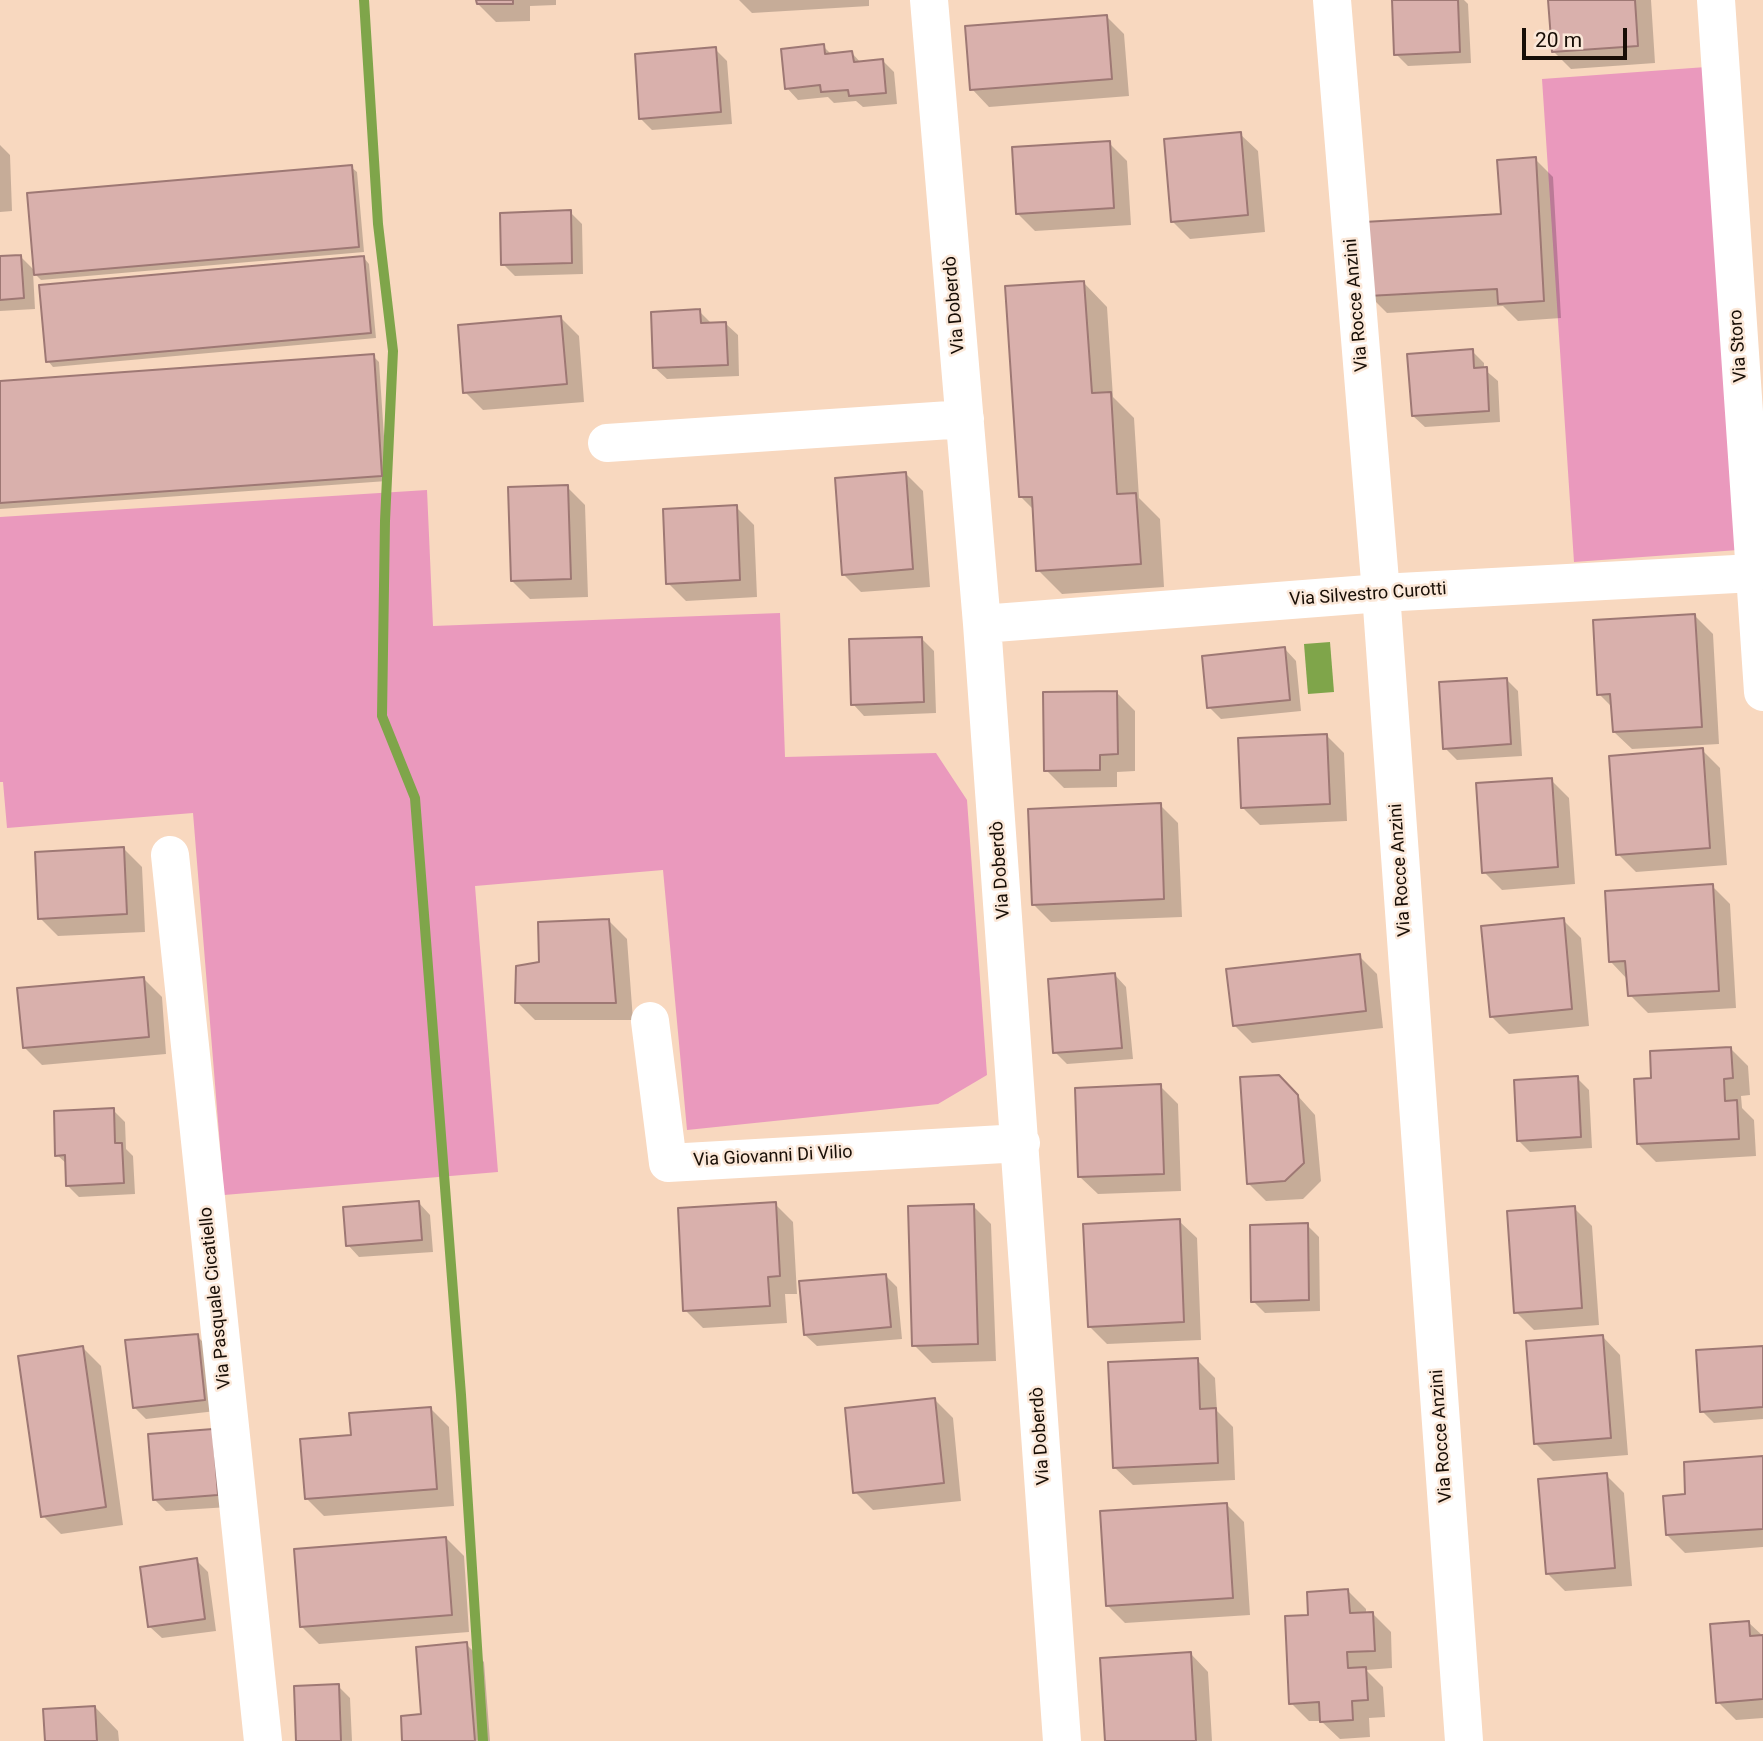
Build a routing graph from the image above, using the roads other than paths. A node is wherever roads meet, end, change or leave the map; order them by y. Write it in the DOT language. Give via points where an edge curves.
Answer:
graph roads {
  1 [pos="929,0"];
  2 [pos="1332,0"];
  3 [pos="1716,0"];
  4 [pos="965,419"];
  5 [pos="607,443"];
  6 [pos="1754,573"];
  7 [pos="1381,593"];
  8 [pos="982,624"];
  9 [pos="1763,692"];
  10 [pos="170,855"];
  11 [pos="650,1021"];
  12 [pos="1021,1143"];
  13 [pos="263,1741"];
  14 [pos="1062,1741"];
  15 [pos="1464,1741"];
  1 -- 4 [label="street, Via Doberdò"];
  2 -- 7 [label="street, Via Rocce Anzini"];
  3 -- 6 [label="street, Via Storo"];
  4 -- 5 [label="street"];
  4 -- 8 [label="street, Via Doberdò"];
  6 -- 7 [label="street, Via Silvestro Curotti"];
  6 -- 9 [label="street, Via Storo"];
  7 -- 8 [label="street, Via Silvestro Curotti"];
  7 -- 15 [label="street, Via Rocce Anzini"];
  8 -- 12 [label="street, Via Doberdò"];
  10 -- 13 [label="street, Via Pasquale Cicatiello"];
  11 -- 12 [label="street, Via Giovanni Di Vilio" via="668,1163"];
  12 -- 14 [label="street, Via Doberdò"];
}
